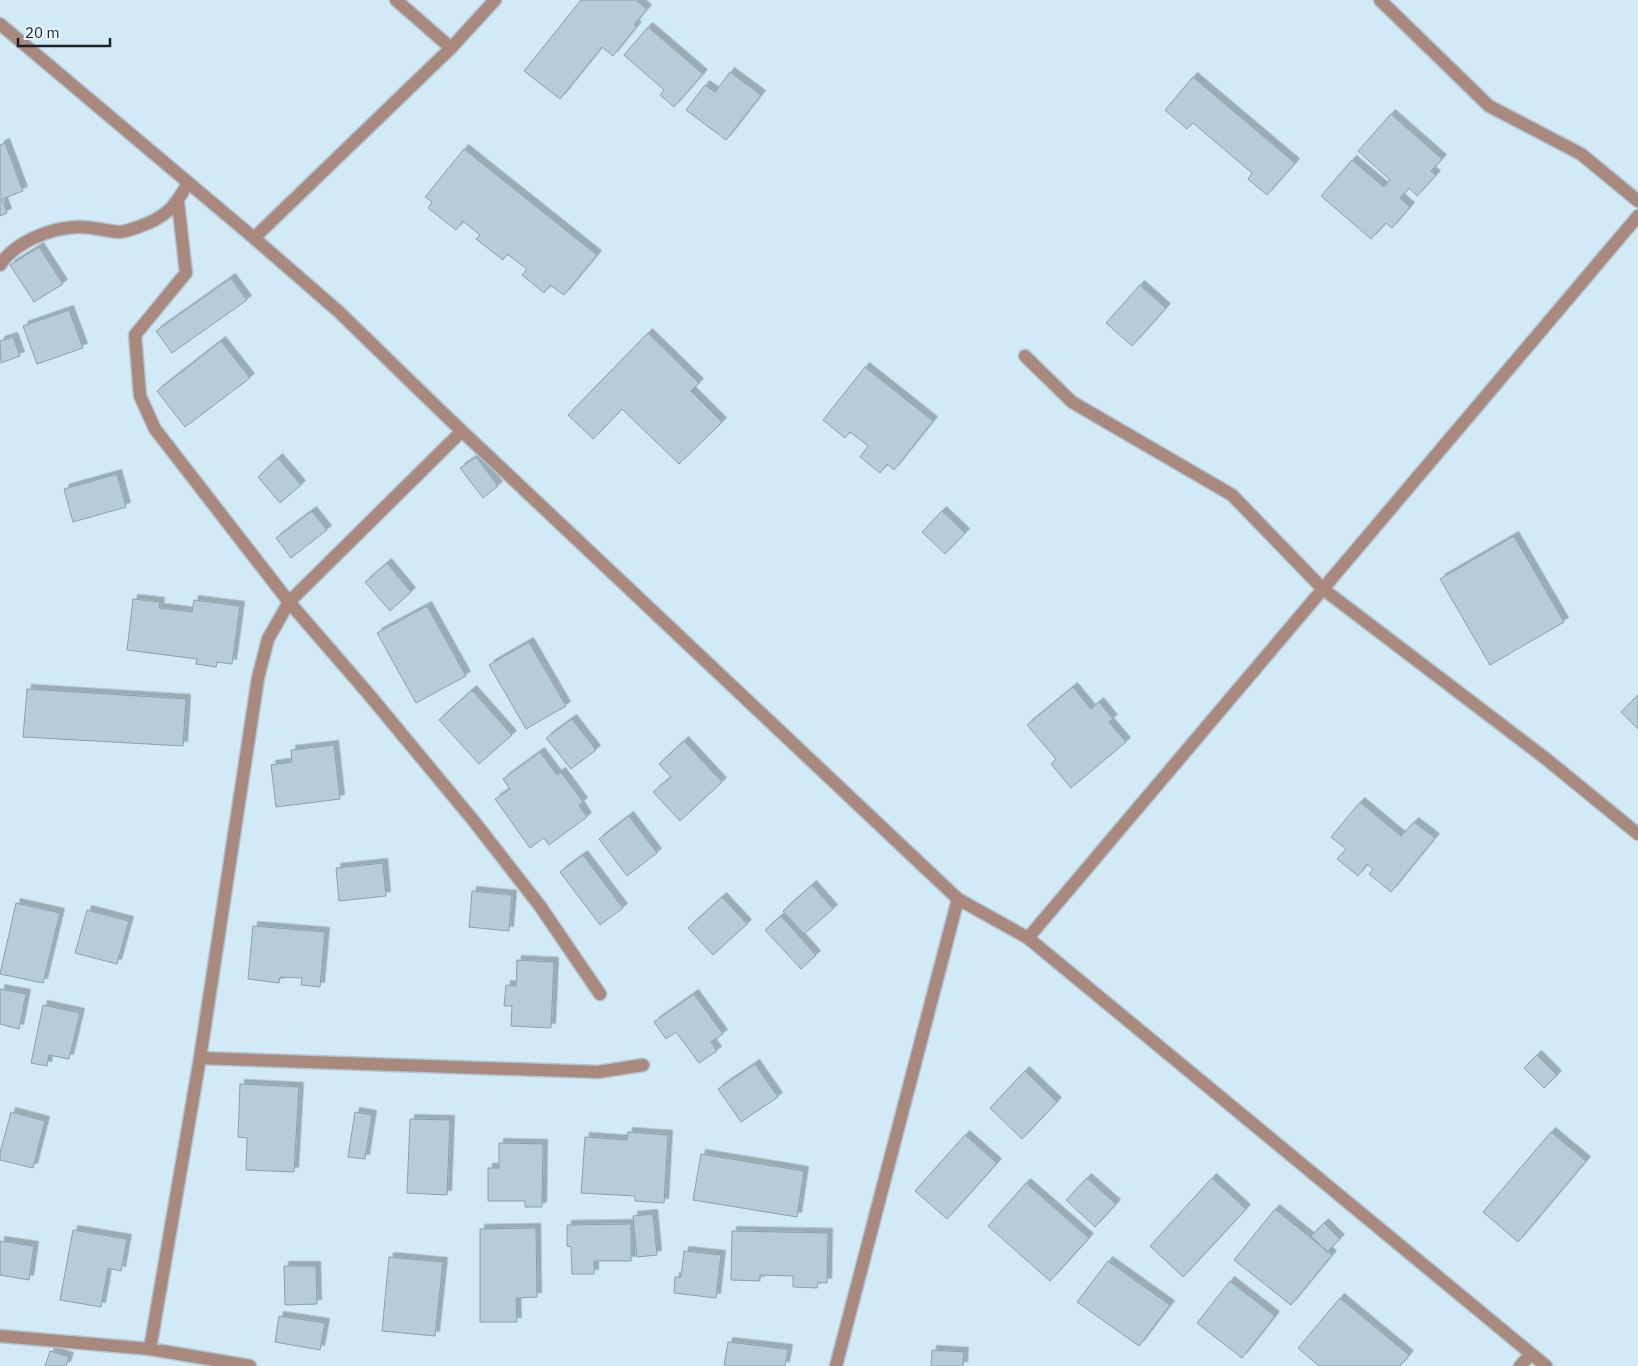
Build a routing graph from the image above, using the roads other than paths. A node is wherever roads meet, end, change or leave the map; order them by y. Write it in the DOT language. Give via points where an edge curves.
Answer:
graph roads {
  1 [pos="396,0"];
  2 [pos="495,0"];
  3 [pos="1380,0"];
  4 [pos="0,24"];
  5 [pos="451,48"];
  6 [pos="188,183"];
  7 [pos="1638,200"];
  8 [pos="178,202"];
  9 [pos="1638,216"];
  10 [pos="254,238"];
  11 [pos="0,265"];
  12 [pos="1025,356"];
  13 [pos="462,431"];
  14 [pos="1323,589"];
  15 [pos="289,602"];
  16 [pos="1638,834"];
  17 [pos="958,899"];
  18 [pos="1028,938"];
  19 [pos="600,994"];
  20 [pos="200,1058"];
  21 [pos="643,1066"];
  22 [pos="0,1336"];
  23 [pos="150,1349"];
  24 [pos="1531,1354"];
  25 [pos="250,1366"];
  26 [pos="836,1366"];
  27 [pos="1520,1366"];
  28 [pos="1546,1366"];
  1 -- 5 [label="street"];
  2 -- 5 [label="street"];
  3 -- 7 [label="street" via="1489,106 1581,154"];
  4 -- 6 [label="street"];
  5 -- 10 [label="street"];
  6 -- 8 [label="street"];
  6 -- 10 [label="street"];
  8 -- 11 [label="street" via="164,216 122,232 77,227 37,235 6,255"];
  8 -- 15 [label="street" via="186,273 135,335 140,396 155,429"];
  9 -- 14 [label="street"];
  10 -- 13 [label="street" via="338,311"];
  12 -- 14 [label="street" via="1072,402 1232,495"];
  13 -- 15 [label="street"];
  13 -- 17 [label="street"];
  14 -- 16 [label="street" via="1545,758"];
  14 -- 18 [label="street"];
  15 -- 19 [label="street" via="473,820 540,906"];
  15 -- 20 [label="street" via="268,639 258,678"];
  17 -- 18 [label="street"];
  17 -- 26 [label="street"];
  18 -- 24 [label="street"];
  20 -- 21 [label="street" via="598,1072"];
  20 -- 23 [label="street"];
  22 -- 23 [label="street"];
  23 -- 25 [label="street"];
  24 -- 27 [label="street"];
  24 -- 28 [label="street"];
}
